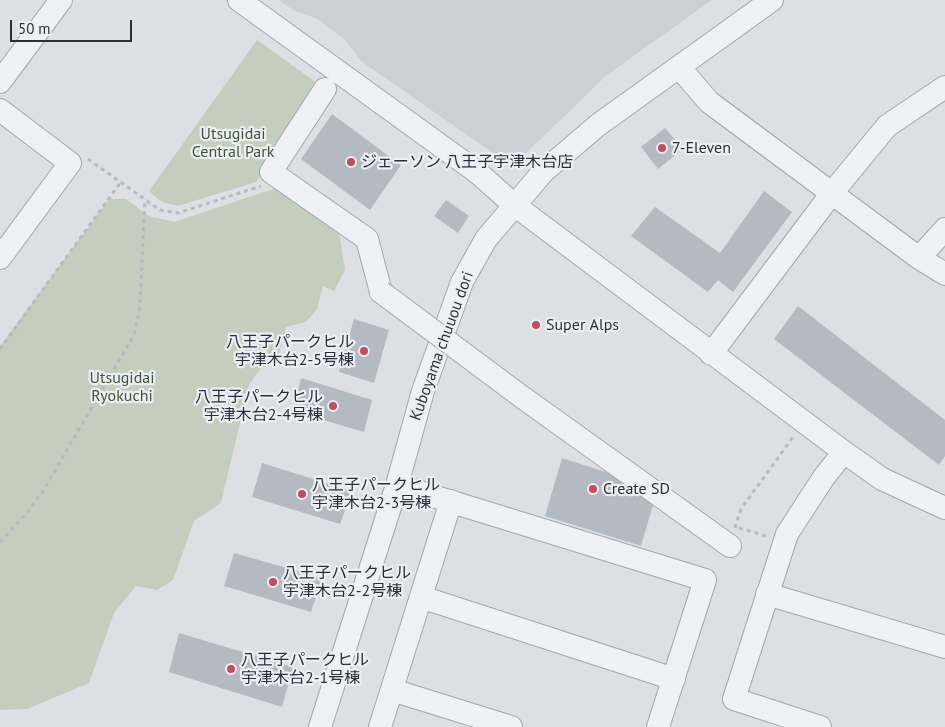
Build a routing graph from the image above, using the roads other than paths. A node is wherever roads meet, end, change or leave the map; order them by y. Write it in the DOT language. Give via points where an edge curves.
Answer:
graph roads {
  1 [pos="240,0"];
  2 [pos="772,0"];
  3 [pos="56,2"];
  4 [pos="679,67"];
  5 [pos="0,82"];
  6 [pos="945,87"];
  7 [pos="325,89"];
  8 [pos="0,110"];
  9 [pos="832,193"];
  10 [pos="513,204"];
  11 [pos="945,230"];
  12 [pos="0,258"];
  13 [pos="919,258"];
  14 [pos="945,274"];
  15 [pos="711,354"];
  16 [pos="844,452"];
  17 [pos="397,485"];
  18 [pos="451,501"];
  19 [pos="945,508"];
  20 [pos="733,537"];
  21 [pos="767,594"];
  22 [pos="421,597"];
  23 [pos="945,647"];
  24 [pos="674,680"];
  25 [pos="392,690"];
  26 [pos="320,727"];
  27 [pos="380,727"];
  28 [pos="511,727"];
  29 [pos="658,727"];
  30 [pos="820,727"];
  1 -- 10 [label="street" via="478,172"];
  2 -- 4 [label="street, Kuboyama chuuou dori"];
  3 -- 5 [label="street"];
  4 -- 9 [label="street" via="709,102"];
  4 -- 10 [label="street, Kuboyama chuuou dori" via="598,125 543,172"];
  6 -- 9 [label="street" via="887,126"];
  7 -- 20 [label="street, bridge" via="271,172 367,238 381,292 522,397"];
  8 -- 12 [label="street" via="70,163"];
  9 -- 13 [label="street"];
  9 -- 15 [label="street"];
  10 -- 15 [label="street"];
  10 -- 17 [label="street, Kuboyama chuuou dori" via="486,239 462,282 423,391"];
  11 -- 13 [label="street"];
  13 -- 14 [label="street"];
  15 -- 16 [label="street"];
  16 -- 19 [label="street" via="882,479"];
  16 -- 21 [label="street" via="824,476 784,542"];
  17 -- 18 [label="street"];
  17 -- 26 [label="street, Kuboyama chuuou dori"];
  18 -- 22 [label="street"];
  18 -- 24 [label="street" via="705,580"];
  21 -- 23 [label="street"];
  21 -- 30 [label="street" via="734,699"];
  22 -- 24 [label="street"];
  22 -- 25 [label="street"];
  24 -- 29 [label="street"];
  25 -- 27 [label="street"];
  25 -- 28 [label="street"];
}
